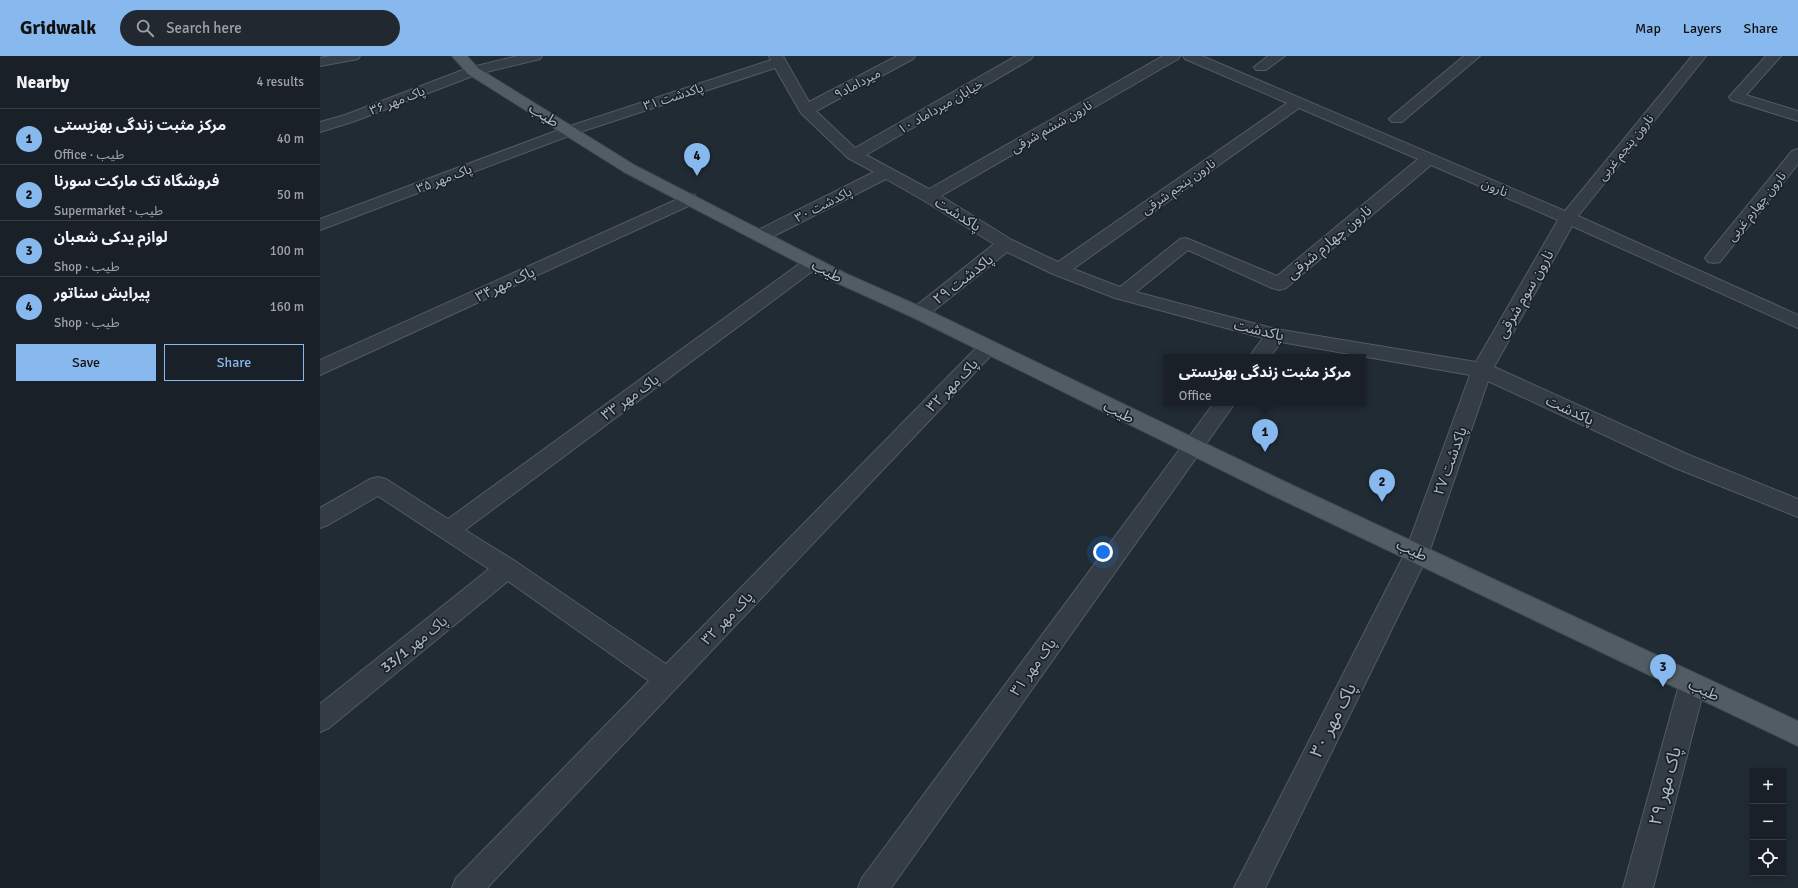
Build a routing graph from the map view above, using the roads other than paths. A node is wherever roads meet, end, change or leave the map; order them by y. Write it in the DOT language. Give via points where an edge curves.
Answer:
graph roads {
  1 [pos="353,56"];
  2 [pos="535,56"];
  3 [pos="908,56"];
  4 [pos="1026,56"];
  5 [pos="1173,56"];
  6 [pos="1190,56"];
  7 [pos="1278,56"];
  8 [pos="1474,56"];
  9 [pos="1699,56"];
  10 [pos="1774,56"];
  11 [pos="777,59"];
  12 [pos="320,62"];
  13 [pos="466,63"];
  14 [pos="1261,67"];
  15 [pos="1298,103"];
  16 [pos="806,110"];
  17 [pos="1798,116"];
  18 [pos="1397,119"];
  19 [pos="320,127"];
  20 [pos="569,131"];
  21 [pos="1798,154"];
  22 [pos="854,155"];
  23 [pos="1428,159"];
  24 [pos="886,173"];
  25 [pos="929,196"];
  26 [pos="689,199"];
  27 [pos="1568,218"];
  28 [pos="320,225"];
  29 [pos="760,236"];
  30 [pos="1006,244"];
  31 [pos="1714,258"];
  32 [pos="812,263"];
  33 [pos="1059,270"];
  34 [pos="1122,294"];
  35 [pos="919,313"];
  36 [pos="1798,322"];
  37 [pos="1276,335"];
  38 [pos="988,348"];
  39 [pos="1261,354"];
  40 [pos="320,368"];
  41 [pos="1482,370"];
  42 [pos="1223,406"];
  43 [pos="1192,447"];
  44 [pos="1798,508"];
  45 [pos="320,519"];
  46 [pos="448,531"];
  47 [pos="1417,553"];
  48 [pos="508,568"];
  49 [pos="667,679"];
  50 [pos="1692,685"];
  51 [pos="320,720"];
  52 [pos="1798,734"];
  53 [pos="467,888"];
  54 [pos="874,888"];
  55 [pos="1249,888"];
  56 [pos="1638,888"];
  1 -- 12 [label="street"];
  2 -- 13 [label="street, پاک مهر ۳۶"];
  3 -- 16 [label="street, میرداماد۹"];
  4 -- 22 [label="street, ۱۰ خیابان میرداماد"];
  5 -- 25 [label="street, نارون ششم شرقی"];
  6 -- 15 [label="street, نارون"];
  7 -- 14 [label="street"];
  8 -- 18 [label="street"];
  9 -- 27 [label="street, نارون پنجم غربی"];
  10 -- 17 [label="street" via="1736,97"];
  11 -- 16 [label="street, پاکدشت"];
  11 -- 20 [label="street, پاکدشت ۳۱"];
  13 -- 19 [label="street, پاک مهر ۳۶" via="350,118"];
  13 -- 20 [label="main road, طیب"];
  15 -- 23 [label="street, نارون"];
  15 -- 33 [label="street, نارون پنجم شرقی"];
  16 -- 22 [label="street, پاکدشت"];
  20 -- 26 [label="main road, طیب" via="630,169"];
  20 -- 28 [label="street, پاک مهر ۳۵"];
  21 -- 31 [label="street, نارون چهارم غربی"];
  22 -- 24 [label="street, پاکدشت"];
  23 -- 27 [label="street, نارون"];
  23 -- 34 [label="street, نارون چهارم شرقی" via="1279,284 1186,243"];
  24 -- 25 [label="street, پاکدشت"];
  24 -- 29 [label="street, پاکدشت ۳۰"];
  25 -- 30 [label="street, پاکدشت"];
  26 -- 29 [label="main road, طیب"];
  26 -- 40 [label="street, پاک مهر۳۴"];
  27 -- 36 [label="street, نارون"];
  27 -- 41 [label="street, نارون سوم شرقی"];
  29 -- 32 [label="main road, طیب"];
  30 -- 33 [label="street, پاکدشت"];
  30 -- 35 [label="street, پاکدشت ۲۹"];
  32 -- 35 [label="main road, طیب"];
  32 -- 46 [label="street, پاک مهر ۳۳"];
  33 -- 34 [label="street, پاکدشت"];
  34 -- 37 [label="street, پاکدشت"];
  35 -- 38 [label="main road, طیب"];
  37 -- 39 [label="street"];
  37 -- 41 [label="street, پاکدشت"];
  38 -- 43 [label="main road, طیب"];
  38 -- 49 [label="street, پاک مهر ۳۲"];
  41 -- 44 [label="street, پاکدشت" via="1680,461"];
  41 -- 47 [label="street, پاکدشت ۲۷"];
  42 -- 43 [label="street, پاک مهر ۳۱"];
  43 -- 47 [label="main road, طیب"];
  43 -- 54 [label="street, پاک مهر ۳۱"];
  45 -- 46 [label="street" via="378,485"];
  46 -- 48 [label="street"];
  47 -- 50 [label="main road, طیب"];
  47 -- 55 [label="street, پاک مهر ۳۰"];
  48 -- 49 [label="street"];
  48 -- 51 [label="street, پاک مهر 33/1"];
  49 -- 53 [label="street, پاک مهر ۳۲"];
  50 -- 52 [label="main road, طیب"];
  50 -- 56 [label="street, پاک مهر ۲۹"];
}
